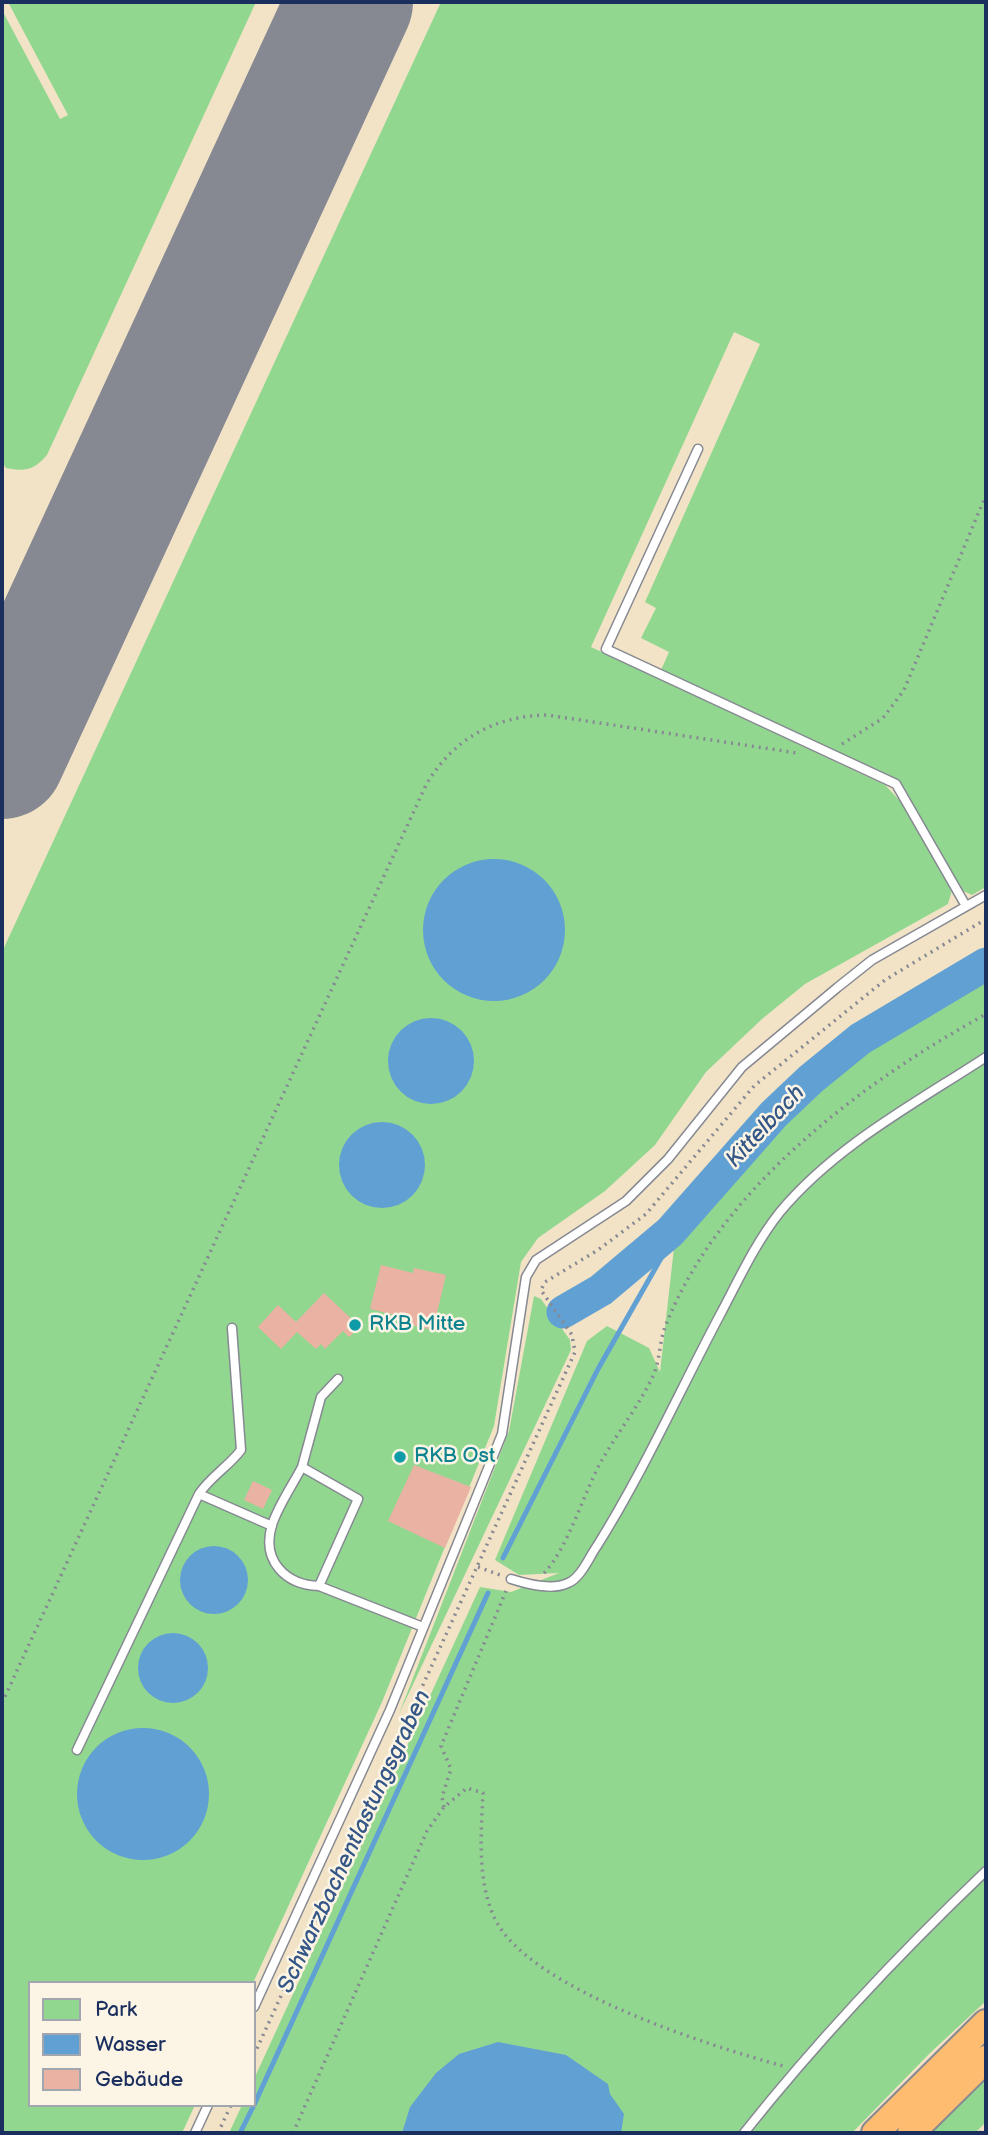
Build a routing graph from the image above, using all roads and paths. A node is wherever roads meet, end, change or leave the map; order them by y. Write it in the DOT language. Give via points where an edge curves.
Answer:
graph roads {
  1 [pos="698,449"];
  2 [pos="986,495"];
  3 [pos="824,750"];
  4 [pos="986,895"];
  5 [pos="966,906"];
  6 [pos="986,919"];
  7 [pos="986,1014"];
  8 [pos="986,1058"];
  9 [pos="232,1328"];
  10 [pos="338,1379"];
  11 [pos="302,1467"];
  12 [pos="200,1494"];
  13 [pos="271,1526"];
  14 [pos="478,1567"];
  15 [pos="511,1579"];
  16 [pos="319,1586"];
  17 [pos="423,1628"];
  18 [pos="2,1703"];
  19 [pos="77,1749"];
  20 [pos="444,1807"];
  21 [pos="986,1871"];
  22 [pos="256,2003"];
  23 [pos="986,2023"];
  24 [pos="256,2051"];
  25 [pos="986,2059"];
  26 [pos="796,2069"];
  27 [pos="207,2107"];
  28 [pos="230,2107"];
  29 [pos="195,2133"];
  30 [pos="218,2133"];
  31 [pos="293,2133"];
  32 [pos="744,2133"];
  33 [pos="875,2133"];
  34 [pos="911,2133"];
  1 -- 3 [label="lane" via="606,649"];
  2 -- 3 [label="path" via="904,690 870,729"];
  3 -- 5 [label="lane" via="896,784"];
  3 -- 18 [label="path" via="790,753 528,715 484,728 447,755 426,785"];
  4 -- 5 [label="lane"];
  5 -- 17 [label="lane" via="872,960 838,987 742,1067 668,1159 626,1201 536,1260 526,1276 502,1434"];
  6 -- 14 [label="path" via="885,980 764,1078 646,1214 545,1282 541,1290 572,1335 575,1352"];
  7 -- 15 [label="path" via="871,1085 782,1161 751,1195 690,1279 665,1328 653,1376 601,1461 546,1572 530,1580"];
  8 -- 15 [label="lane" via="858,1141 797,1193 749,1261 623,1504 579,1573 568,1584 536,1586"];
  9 -- 12 [label="lane" via="241,1450 212,1475"];
  10 -- 11 [label="lane" via="321,1397"];
  11 -- 13 [label="lane"];
  11 -- 16 [label="lane" via="358,1499"];
  12 -- 13 [label="lane"];
  12 -- 19 [label="lane"];
  13 -- 16 [label="lane" via="270,1551 278,1571 301,1586"];
  14 -- 15 [label="path"];
  14 -- 24 [label="path"];
  15 -- 20 [label="path" via="441,1746 451,1769 442,1797"];
  16 -- 17 [label="lane"];
  17 -- 22 [label="lane" via="385,1722"];
  20 -- 26 [label="path" via="467,1788 483,1793 485,1884 494,1917 505,1935 534,1963 607,2002 704,2044"];
  20 -- 31 [label="path" via="427,1831"];
  21 -- 26 [label="lane"];
  23 -- 33 [label="highway"];
  25 -- 34 [label="highway"];
  26 -- 32 [label="lane"];
  27 -- 29 [label="lane"];
  28 -- 30 [label="path"];
}
